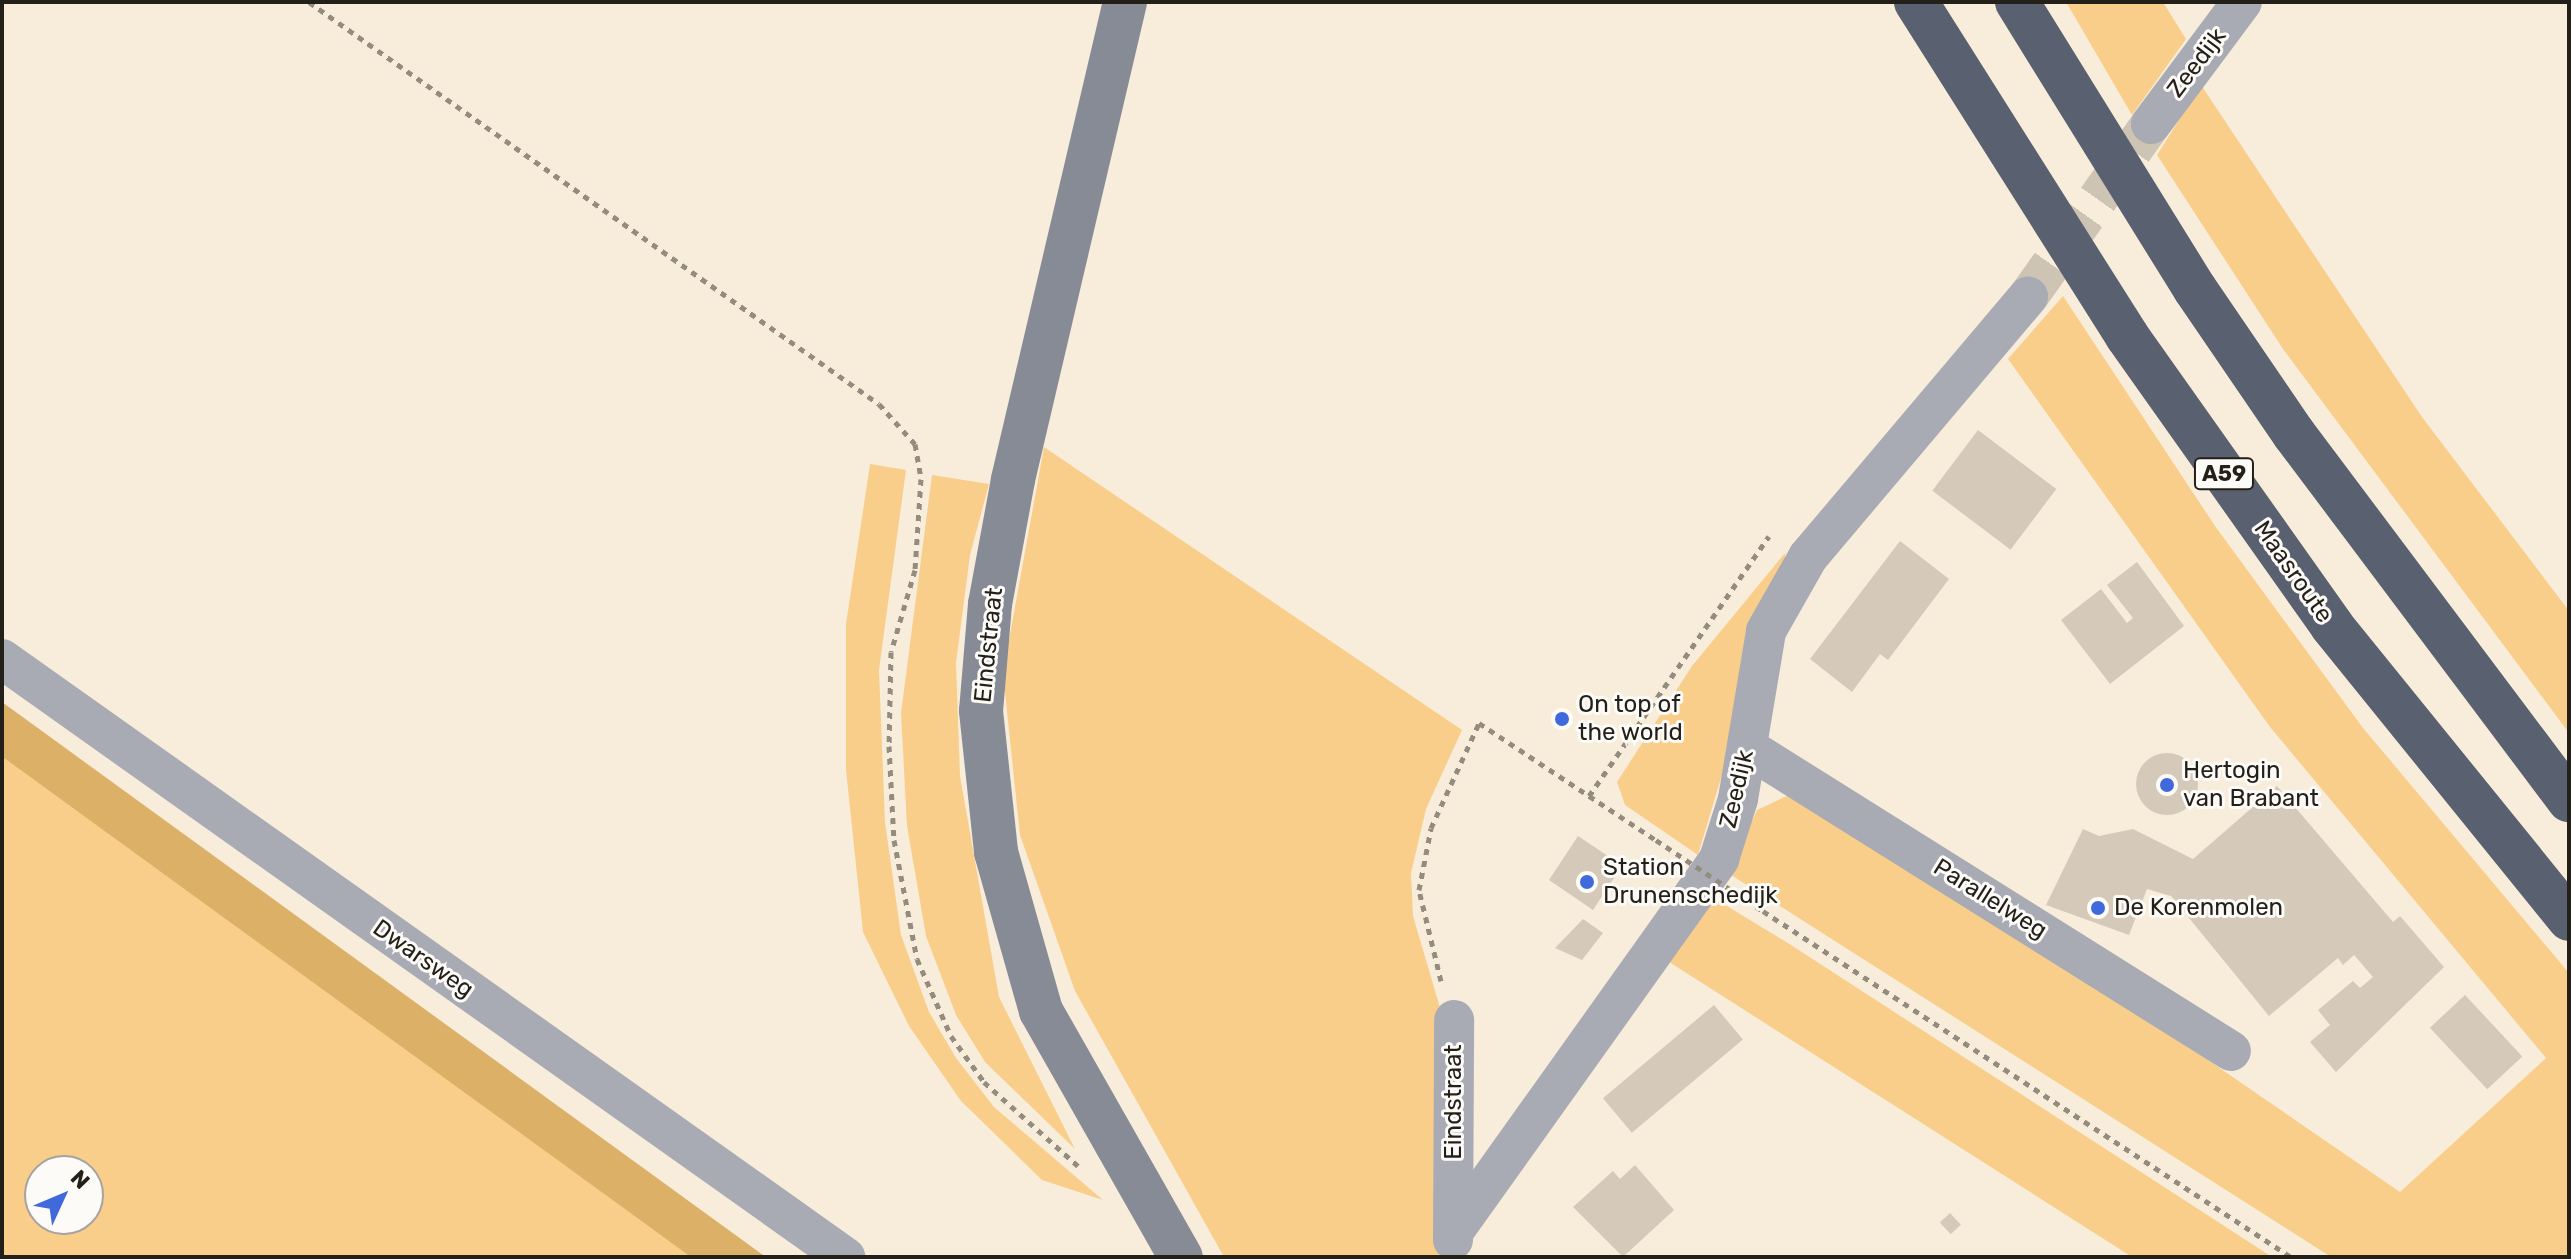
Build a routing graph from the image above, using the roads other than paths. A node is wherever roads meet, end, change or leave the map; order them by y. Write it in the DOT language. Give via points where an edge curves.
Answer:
graph roads {
  1 [pos="1125,2"];
  2 [pos="1916,2"];
  3 [pos="2017,2"];
  4 [pos="2242,2"];
  5 [pos="2151,124"];
  6 [pos="2028,297"];
  7 [pos="2,659"];
  8 [pos="1748,748"];
  9 [pos="2569,800"];
  10 [pos="2569,919"];
  11 [pos="1454,1020"];
  12 [pos="2231,1051"];
  13 [pos="1453,1244"];
  14 [pos="845,1257"];
  15 [pos="1181,1257"];
  1 -- 15 [label="main road, Eindstraat" via="1013,480 990,604 981,711 996,852 1041,1011"];
  2 -- 10 [label="highway, Maasroute / A59" via="2127,336 2323,613"];
  3 -- 9 [label="highway" via="2285,421"];
  4 -- 5 [label="street, Zeedijk"];
  6 -- 8 [label="street, Zeedijk" via="1808,557 1766,631"];
  7 -- 14 [label="street, Dwarsweg"];
  8 -- 12 [label="street, Parallelweg"];
  8 -- 13 [label="street, Zeedijk" via="1719,859"];
  11 -- 13 [label="street, Eindstraat"];
}
